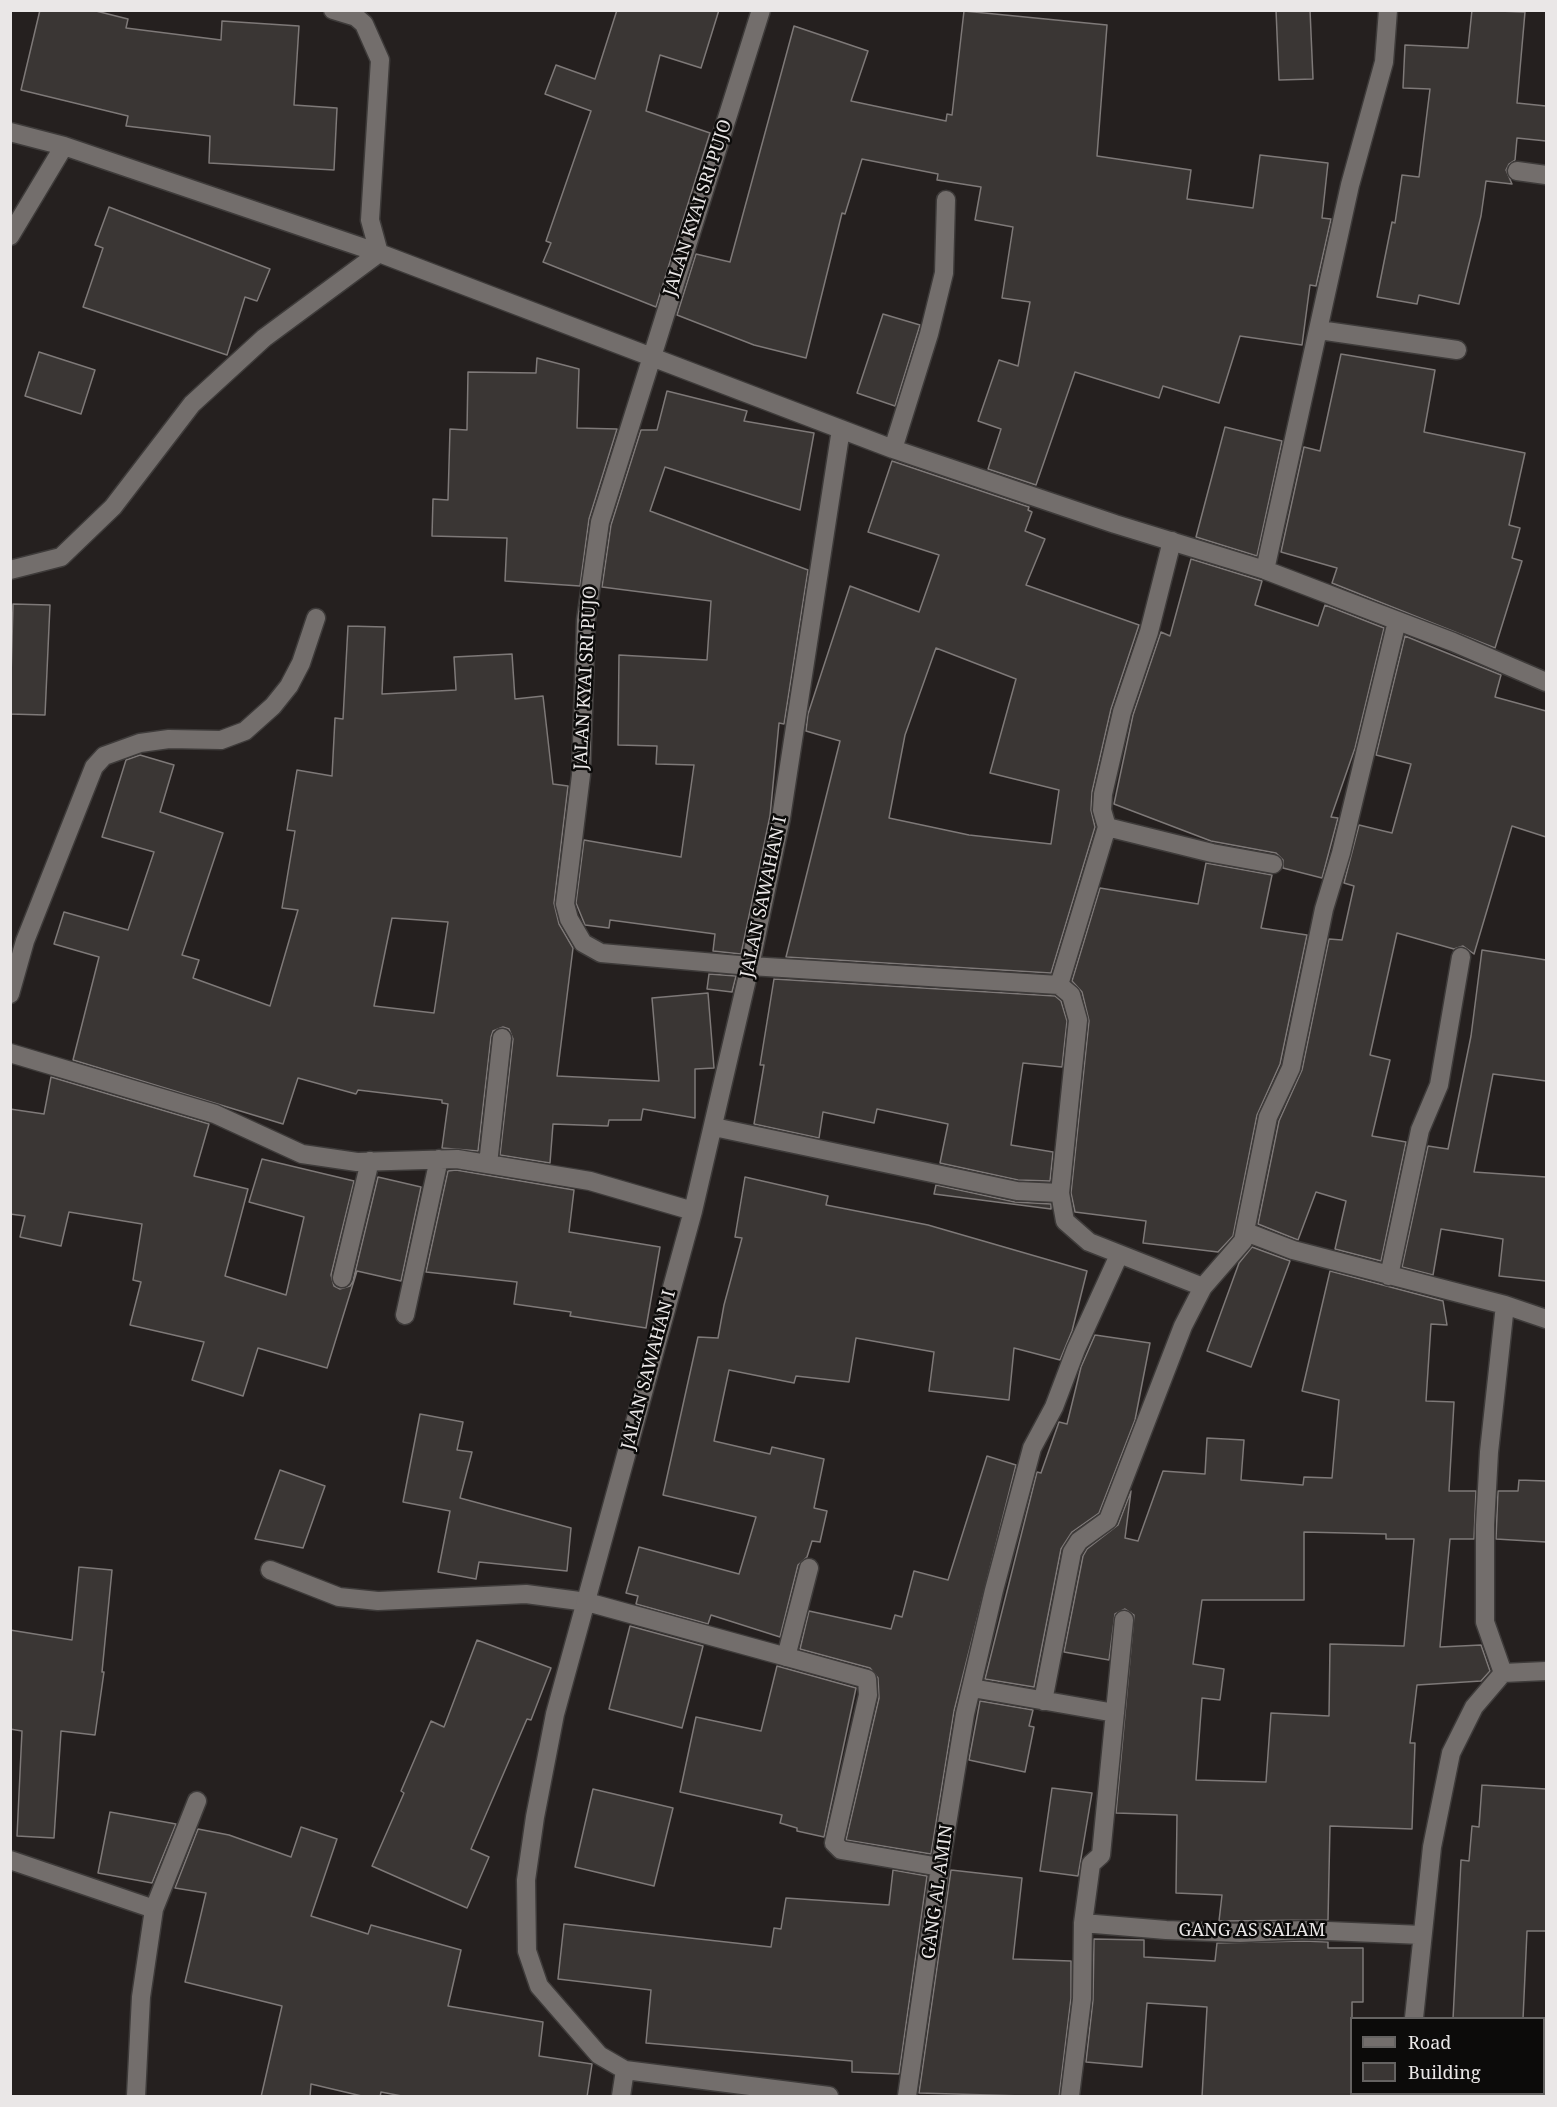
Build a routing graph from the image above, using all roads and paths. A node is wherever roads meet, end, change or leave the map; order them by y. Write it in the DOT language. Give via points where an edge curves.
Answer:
graph roads {
  1 [pos="333,10"];
  2 [pos="761,10"];
  3 [pos="1388,10"];
  4 [pos="10,132"];
  5 [pos="64,146"];
  6 [pos="1516,171"];
  7 [pos="1546,175"];
  8 [pos="946,200"];
  9 [pos="10,236"];
  10 [pos="379,253"];
  11 [pos="1319,330"];
  12 [pos="1457,350"];
  13 [pos="652,355"];
  14 [pos="841,429"];
  15 [pos="893,449"];
  16 [pos="1172,542"];
  17 [pos="10,570"];
  18 [pos="1265,570"];
  19 [pos="316,618"];
  20 [pos="1397,621"];
  21 [pos="1546,682"];
  22 [pos="1107,827"];
  23 [pos="1273,864"];
  24 [pos="1461,957"];
  25 [pos="750,966"];
  26 [pos="1059,985"];
  27 [pos="10,994"];
  28 [pos="502,1038"];
  29 [pos="10,1053"];
  30 [pos="714,1127"];
  31 [pos="439,1159"];
  32 [pos="370,1161"];
  33 [pos="488,1164"];
  34 [pos="1060,1193"];
  35 [pos="693,1211"];
  36 [pos="1246,1232"];
  37 [pos="1119,1256"];
  38 [pos="1389,1276"];
  39 [pos="342,1278"];
  40 [pos="1203,1287"];
  41 [pos="1505,1305"];
  42 [pos="405,1315"];
  43 [pos="1546,1319"];
  44 [pos="809,1568"];
  45 [pos="270,1570"];
  46 [pos="587,1602"];
  47 [pos="1124,1620"];
  48 [pos="786,1657"];
  49 [pos="1546,1671"];
  50 [pos="1503,1673"];
  51 [pos="972,1688"];
  52 [pos="1043,1701"];
  53 [pos="1115,1713"];
  54 [pos="197,1801"];
  55 [pos="10,1860"];
  56 [pos="940,1867"];
  57 [pos="154,1909"];
  58 [pos="1083,1923"];
  59 [pos="1422,1935"];
  60 [pos="1414,2017"];
  61 [pos="625,2070"];
  62 [pos="136,2097"];
  63 [pos="621,2097"];
  64 [pos="829,2097"];
  65 [pos="907,2097"];
  66 [pos="1070,2097"];
  1 -- 10 [label="street" via="356,17 364,24 380,60 370,220"];
  2 -- 13 [label="street, JALAN KYAI SRI PUJO"];
  3 -- 11 [label="street" via="1384,62 1350,185"];
  4 -- 5 [label="street"];
  5 -- 9 [label="street"];
  5 -- 10 [label="street"];
  6 -- 7 [label="street"];
  8 -- 15 [label="street" via="944,273"];
  10 -- 13 [label="street"];
  10 -- 17 [label="street" via="264,338 192,404 113,507 61,557"];
  11 -- 12 [label="street"];
  11 -- 18 [label="street"];
  13 -- 14 [label="street"];
  13 -- 25 [label="street, JALAN KYAI SRI PUJO" via="600,522 586,620 581,775 565,904 583,943 601,953"];
  14 -- 15 [label="street"];
  14 -- 25 [label="street, JALAN SAWAHAN I" via="781,818"];
  15 -- 16 [label="street"];
  16 -- 18 [label="street"];
  16 -- 22 [label="street" via="1149,632 1122,712 1103,794"];
  18 -- 20 [label="street"];
  19 -- 27 [label="street" via="289,686 245,731 221,740 140,742 104,756 94,767 25,941"];
  20 -- 21 [label="street"];
  20 -- 36 [label="street" via="1324,909 1291,1068 1268,1117"];
  22 -- 23 [label="street"];
  22 -- 26 [label="street"];
  24 -- 38 [label="street" via="1439,1085 1420,1130"];
  25 -- 26 [label="street, JALAN KYAI SRI PUJO"];
  25 -- 30 [label="street, JALAN SAWAHAN I"];
  26 -- 34 [label="street" via="1071,995 1078,1020"];
  28 -- 33 [label="street"];
  29 -- 32 [label="street" via="215,1114 302,1154"];
  30 -- 34 [label="street" via="1017,1191"];
  30 -- 35 [label="street, JALAN SAWAHAN I"];
  31 -- 32 [label="street"];
  31 -- 33 [label="street"];
  31 -- 42 [label="street"];
  32 -- 39 [label="street"];
  33 -- 35 [label="street" via="590,1181"];
  34 -- 37 [label="street" via="1065,1221 1072,1229"];
  35 -- 46 [label="street, JALAN SAWAHAN I"];
  36 -- 38 [label="street" via="1293,1250"];
  36 -- 40 [label="street" via="1238,1249"];
  37 -- 40 [label="street"];
  37 -- 51 [label="street, GANG AL AMIN" via="1054,1407 1032,1448"];
  38 -- 41 [label="street"];
  40 -- 52 [label="street" via="1183,1326 1108,1520 1079,1540 1072,1552"];
  41 -- 43 [label="street"];
  41 -- 50 [label="street" via="1485,1525 1485,1622"];
  44 -- 48 [label="street"];
  45 -- 46 [label="street" via="339,1597 378,1601 526,1594"];
  46 -- 48 [label="street"];
  46 -- 61 [label="street, JALAN SAWAHAN I" via="555,1714 535,1817 526,1880 527,1951 539,1986 599,2055"];
  47 -- 53 [label="street"];
  48 -- 56 [label="street" via="861,1676 868,1684 834,1843 841,1850"];
  49 -- 50 [label="street"];
  50 -- 59 [label="street" via="1474,1707 1451,1753 1432,1847"];
  51 -- 52 [label="street"];
  51 -- 56 [label="street, GANG AL AMIN"];
  52 -- 53 [label="street"];
  53 -- 58 [label="street" via="1101,1856 1091,1864"];
  54 -- 57 [label="street"];
  55 -- 57 [label="street"];
  56 -- 65 [label="street, GANG AL AMIN"];
  57 -- 62 [label="street" via="141,1997"];
  58 -- 59 [label="street, GANG AS SALAM" via="1240,1933 1304,1930"];
  58 -- 66 [label="street" via="1082,1999"];
  59 -- 60 [label="street"];
  61 -- 63 [label="street"];
  61 -- 64 [label="street, JALAN SAWAHAN I"];
}
